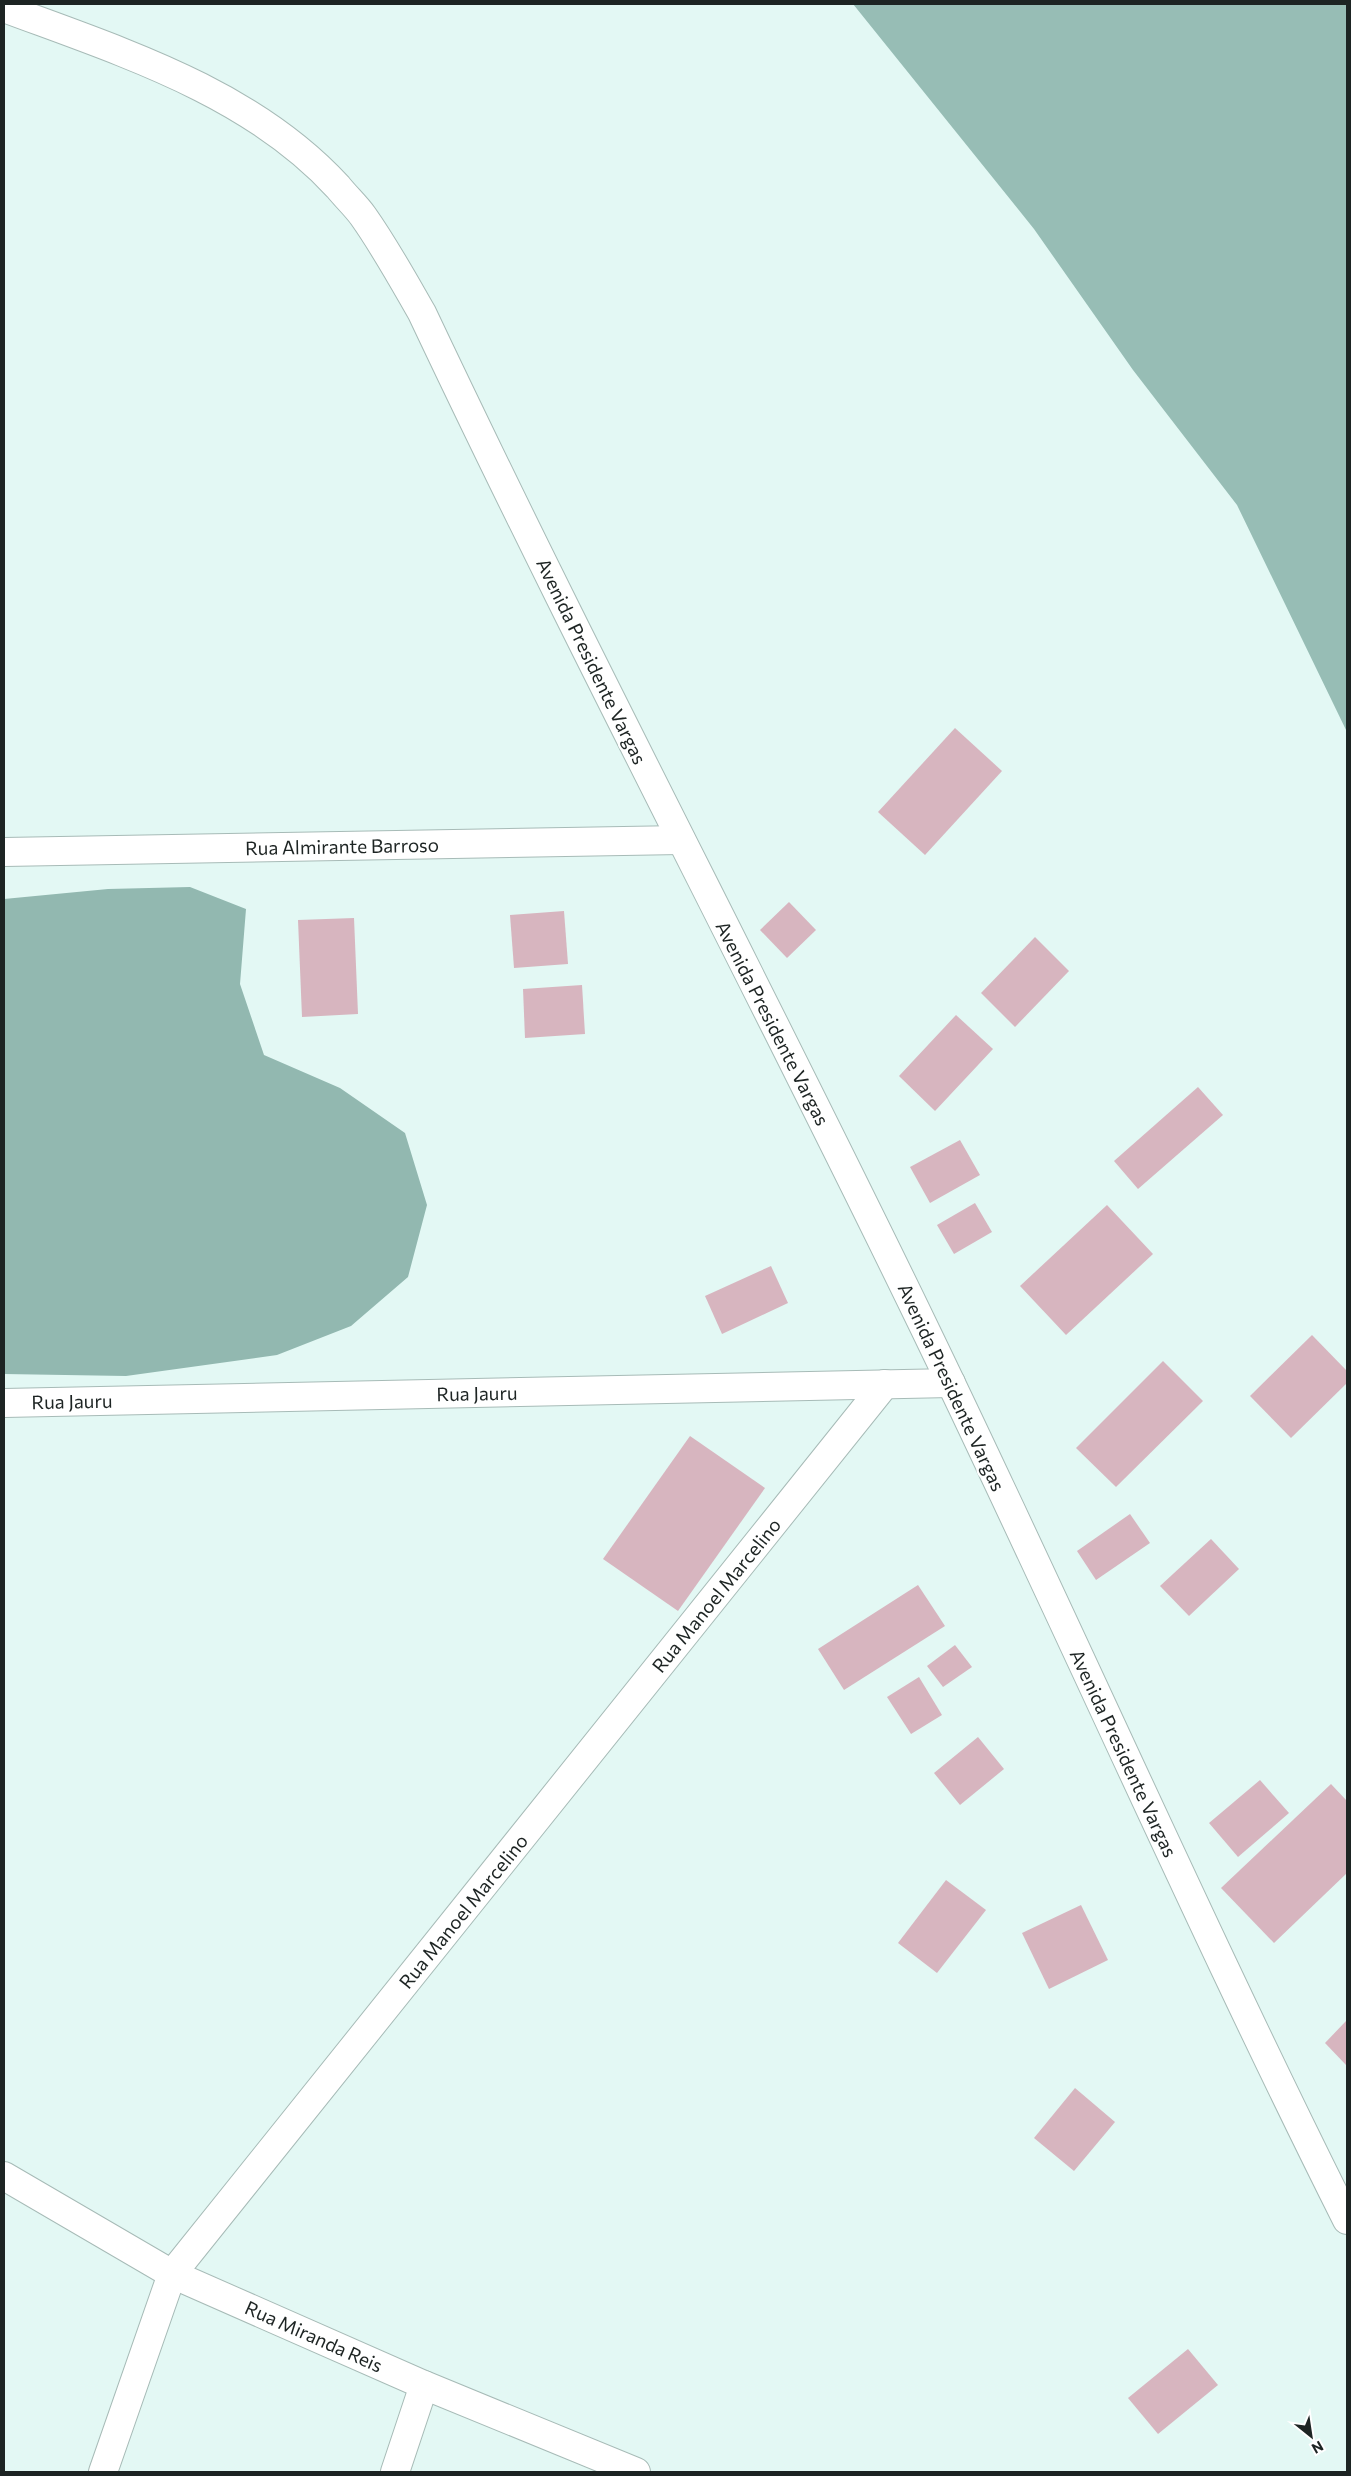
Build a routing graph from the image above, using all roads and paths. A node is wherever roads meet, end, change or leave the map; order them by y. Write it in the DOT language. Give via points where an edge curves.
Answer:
graph roads {
  1 [pos="4,8"];
  2 [pos="681,840"];
  3 [pos="4,852"];
  4 [pos="951,1383"];
  5 [pos="885,1384"];
  6 [pos="4,1403"];
  7 [pos="4,2176"];
  8 [pos="1347,2220"];
  9 [pos="172,2274"];
  10 [pos="424,2385"];
  11 [pos="103,2472"];
  12 [pos="395,2472"];
  13 [pos="636,2472"];
  1 -- 2 [label="street, Avenida Presidente Vargas" via="146,62 208,91 262,122 314,161 362,214 422,313"];
  2 -- 3 [label="street, Rua Almirante Barroso"];
  2 -- 4 [label="street, Avenida Presidente Vargas"];
  4 -- 5 [label="street, Rua Jauru"];
  4 -- 8 [label="street, Avenida Presidente Vargas" via="1277,2081"];
  5 -- 6 [label="street, Rua Jauru"];
  5 -- 9 [label="street, Rua Manoel Marcelino"];
  7 -- 9 [label="street, Rua Miranda Reis"];
  9 -- 10 [label="street, Rua Miranda Reis"];
  9 -- 11 [label="street, Rua Manoel Marcelino"];
  10 -- 12 [label="street"];
  10 -- 13 [label="street, Rua Miranda Reis"];
}
